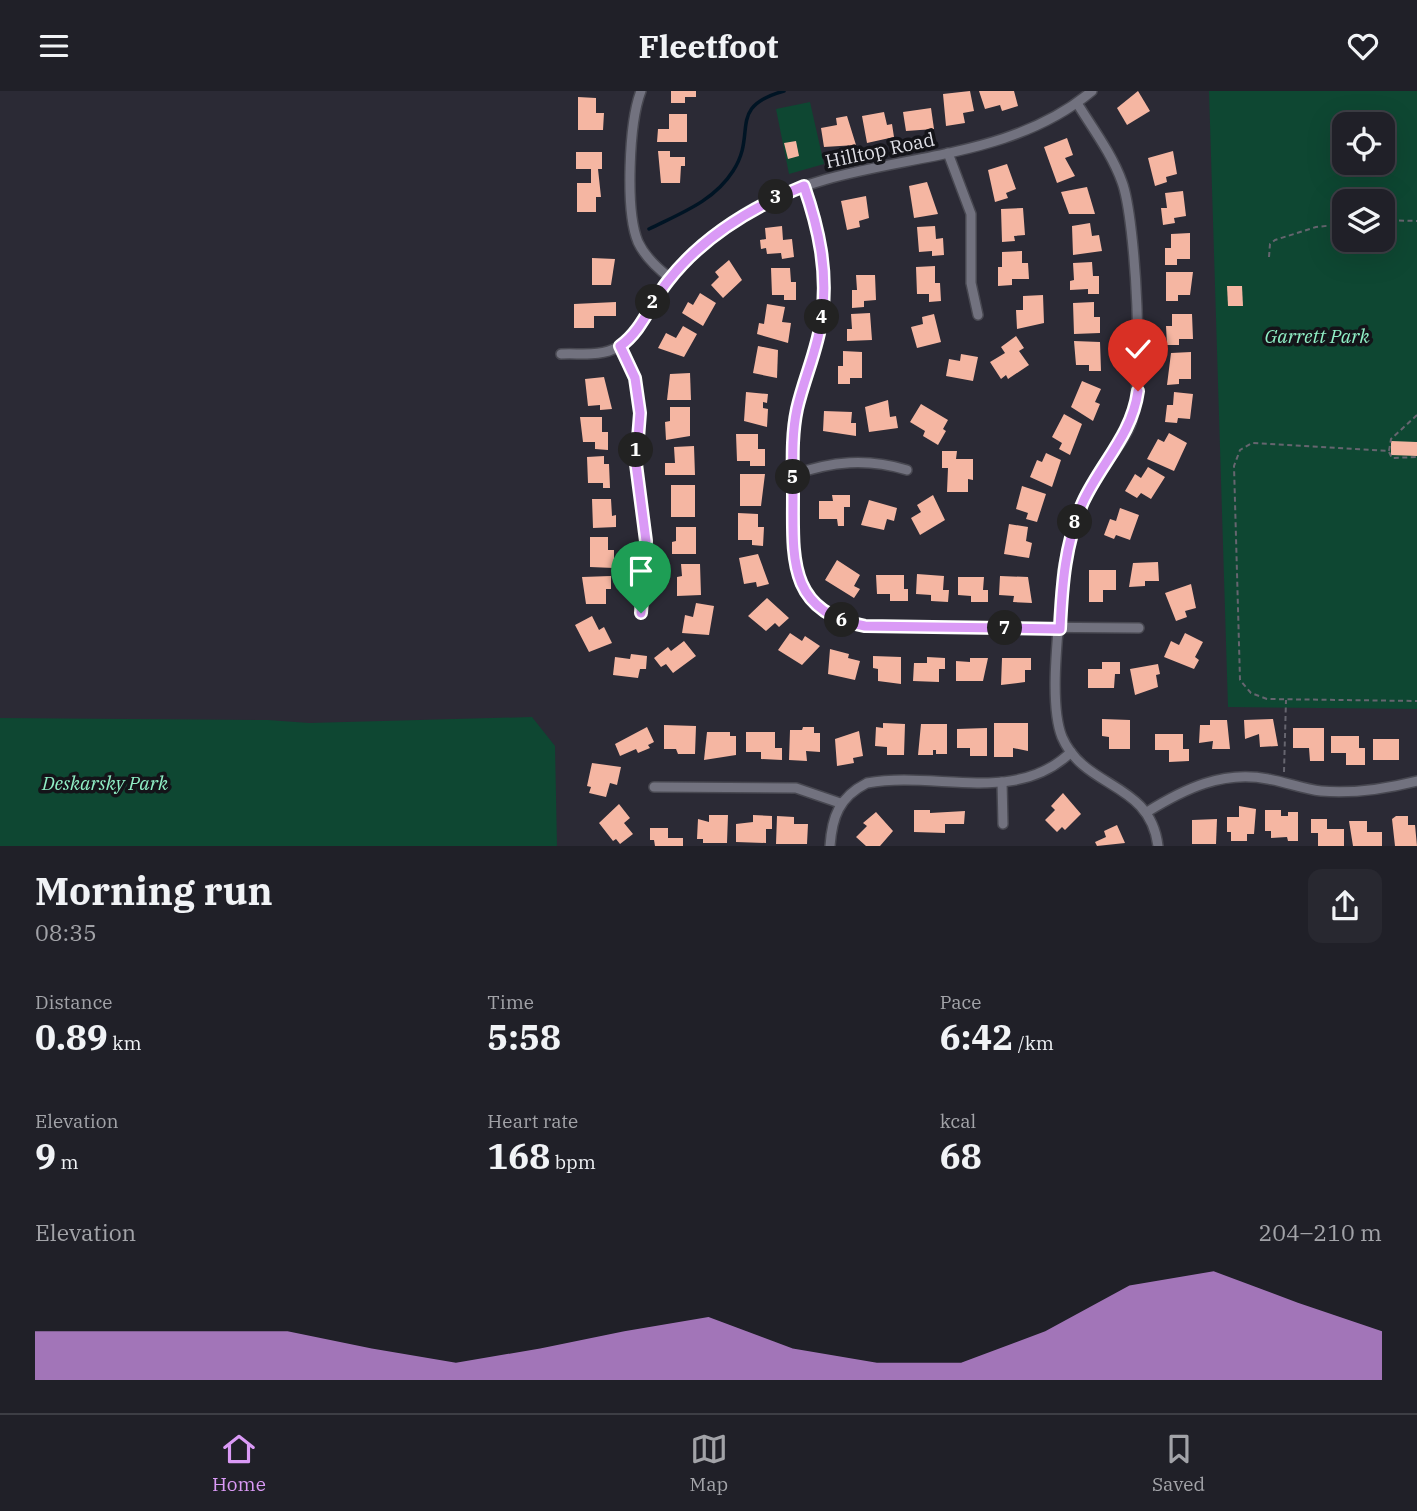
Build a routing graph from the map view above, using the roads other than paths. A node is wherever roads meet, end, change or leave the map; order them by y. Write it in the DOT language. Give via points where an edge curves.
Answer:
graph roads {
  1 [pos="641,91"];
  2 [pos="1092,91"];
  3 [pos="1077,103"];
  4 [pos="948,153"];
  5 [pos="804,186"];
  6 [pos="670,278"];
  7 [pos="978,315"];
  8 [pos="620,346"];
  9 [pos="561,354"];
  10 [pos="907,470"];
  11 [pos="793,475"];
  12 [pos="641,613"];
  13 [pos="1139,628"];
  14 [pos="1060,629"];
  15 [pos="1071,752"];
  16 [pos="1417,781"];
  17 [pos="1002,782"];
  18 [pos="654,787"];
  19 [pos="841,803"];
  20 [pos="1147,813"];
  21 [pos="1003,824"];
  22 [pos="830,846"];
  23 [pos="1158,846"];
  1 -- 6 [label="street" via="632,137 632,219 639,245"];
  2 -- 3 [label="street, Hilltop Road"];
  3 -- 4 [label="street, Hilltop Road" via="1009,139"];
  3 -- 14 [label="street" via="1113,162 1128,204 1138,391 1130,425 1097,477 1074,526 1063,570"];
  4 -- 5 [label="street, Hilltop Road"];
  4 -- 7 [label="street" via="971,214 971,283"];
  5 -- 6 [label="street, Hilltop Road" via="724,227"];
  5 -- 11 [label="street" via="820,241 824,290 818,342 797,411"];
  6 -- 8 [label="street, Hilltop Road" via="638,328"];
  8 -- 9 [label="street" via="598,354"];
  8 -- 12 [label="street" via="635,378 640,413 636,464 646,541"];
  10 -- 11 [label="street" via="855,461"];
  11 -- 14 [label="street" via="793,558 800,582 813,600 837,618 865,626"];
  13 -- 14 [label="street"];
  14 -- 15 [label="street" via="1056,708"];
  15 -- 17 [label="street" via="1033,778"];
  15 -- 20 [label="street" via="1090,772 1126,791"];
  16 -- 20 [label="street" via="1344,792 1235,776 1191,787"];
  17 -- 19 [label="street" via="879,781 855,789"];
  17 -- 21 [label="street"];
  18 -- 19 [label="street" via="796,788"];
  19 -- 22 [label="street" via="832,823"];
  20 -- 23 [label="street"];
}
